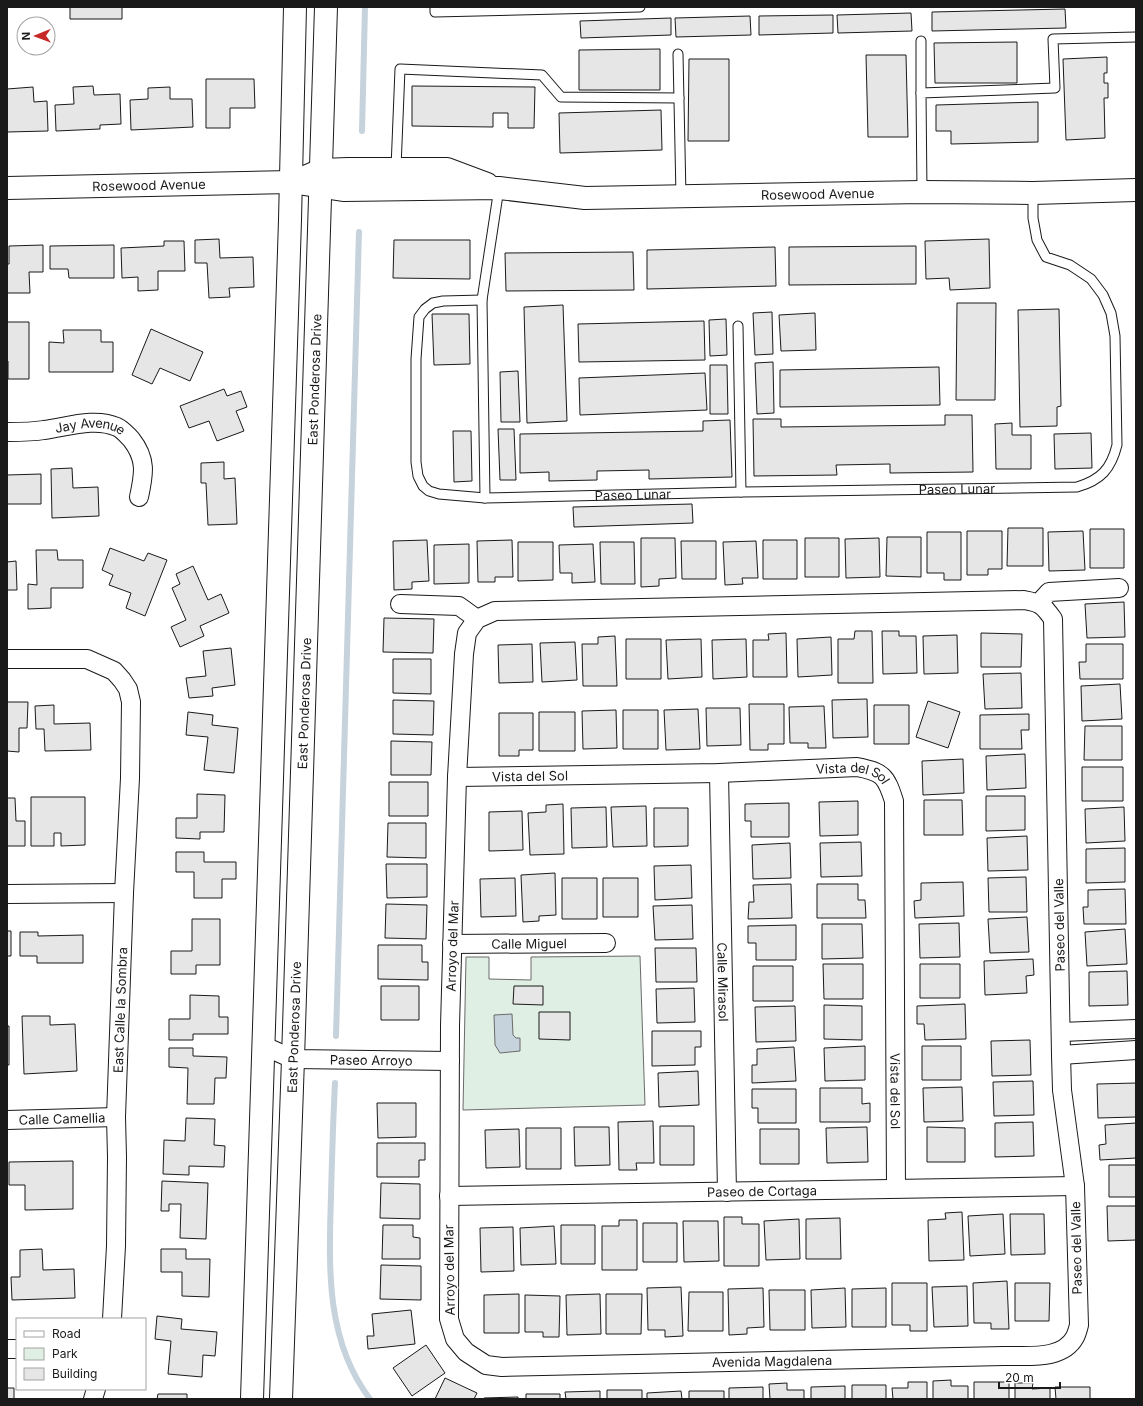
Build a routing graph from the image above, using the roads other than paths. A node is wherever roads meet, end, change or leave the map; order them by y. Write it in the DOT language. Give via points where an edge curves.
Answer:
graph roads {
  1 [pos="296,7"];
  2 [pos="326,7"];
  3 [pos="435,7"];
  4 [pos="640,7"];
  5 [pos="1136,37"];
  6 [pos="921,41"];
  7 [pos="678,54"];
  8 [pos="921,93"];
  9 [pos="679,98"];
  10 [pos="396,168"];
  11 [pos="321,179"];
  12 [pos="291,182"];
  13 [pos="7,188"];
  14 [pos="499,188"];
  15 [pos="1136,190"];
  16 [pos="922,192"];
  17 [pos="1033,193"];
  18 [pos="681,198"];
  19 [pos="482,300"];
  20 [pos="738,326"];
  21 [pos="7,432"];
  22 [pos="741,492"];
  23 [pos="138,497"];
  24 [pos="485,498"];
  25 [pos="1119,588"];
  26 [pos="1038,603"];
  27 [pos="400,604"];
  28 [pos="477,619"];
  29 [pos="7,659"];
  30 [pos="719,773"];
  31 [pos="457,777"];
  32 [pos="124,892"];
  33 [pos="7,894"];
  34 [pos="606,943"];
  35 [pos="452,944"];
  36 [pos="1136,1029"];
  37 [pos="1061,1032"];
  38 [pos="264,1046"];
  39 [pos="1136,1050"];
  40 [pos="1061,1056"];
  41 [pos="293,1059"];
  42 [pos="450,1061"];
  43 [pos="116,1117"];
  44 [pos="7,1120"];
  45 [pos="1075,1186"];
  46 [pos="896,1188"];
  47 [pos="727,1192"];
  48 [pos="449,1196"];
  49 [pos="112,1318"];
  50 [pos="1075,1337"];
  51 [pos="466,1352"];
  52 [pos="252,1399"];
  53 [pos="281,1399"];
  1 -- 12 [label="main road"];
  2 -- 11 [label="main road, East Ponderosa Drive"];
  3 -- 4 [label="lane" via="435,12"];
  5 -- 8 [label="lane" via="1053,39 1054,88"];
  6 -- 8 [label="lane"];
  7 -- 9 [label="lane"];
  8 -- 16 [label="lane"];
  9 -- 10 [label="lane" via="560,97 542,75 400,69"];
  9 -- 18 [label="lane"];
  10 -- 11 [label="main road, Rosewood Avenue"];
  10 -- 14 [label="main road, Rosewood Avenue" via="447,169"];
  11 -- 12 [label="main road, Rosewood Avenue"];
  11 -- 14 [label="main road, Rosewood Avenue" via="343,190"];
  11 -- 41 [label="main road, East Ponderosa Drive"];
  12 -- 13 [label="main road, Rosewood Avenue"];
  12 -- 38 [label="main road"];
  14 -- 18 [label="main road, Rosewood Avenue" via="585,198"];
  14 -- 19 [label="lane"];
  15 -- 17 [label="main road, Rosewood Avenue"];
  16 -- 17 [label="main road, Rosewood Avenue"];
  16 -- 18 [label="main road, Rosewood Avenue"];
  17 -- 22 [label="lane, Paseo Lunar" via="1037,240 1046,257 1070,266 1091,279 1112,313 1115,336 1117,445 1106,471 1091,483 1077,487"];
  19 -- 24 [label="lane"];
  19 -- 24 [label="lane, Paseo Lunar" via="433,303 419,317 416,359 416,462 418,476 429,491"];
  20 -- 22 [label="lane"];
  21 -- 23 [label="street, Jay Avenue" via="91,423 118,427 138,448 142,459 144,474"];
  22 -- 24 [label="lane, Paseo Lunar"];
  25 -- 26 [label="street" via="1049,592"];
  26 -- 28 [label="street" via="1024,600 495,611"];
  26 -- 37 [label="street, Paseo del Valle" via="1045,607 1053,619"];
  27 -- 28 [label="street" via="459,606"];
  28 -- 31 [label="street, Arroyo del Mar" via="467,633 464,654"];
  29 -- 32 [label="street, East Calle la Sombra" via="87,659 114,671 128,689 131,702 130,778"];
  30 -- 31 [label="street, Vista del Sol"];
  30 -- 46 [label="street, Vista del Sol" via="857,767 872,770 883,776 889,784 894,800"];
  30 -- 47 [label="street, Calle Mirasol"];
  31 -- 35 [label="street, Arroyo del Mar"];
  32 -- 33 [label="street"];
  32 -- 43 [label="street, East Calle la Sombra"];
  34 -- 35 [label="street, Calle Miguel"];
  35 -- 42 [label="street, Arroyo del Mar"];
  36 -- 37 [label="street"];
  37 -- 40 [label="street, Paseo del Valle"];
  38 -- 41 [label="street"];
  38 -- 52 [label="main road"];
  39 -- 40 [label="street"];
  40 -- 45 [label="street, Paseo del Valle" via="1062,1090"];
  41 -- 42 [label="street, Paseo Arroyo"];
  41 -- 53 [label="main road, East Ponderosa Drive"];
  42 -- 48 [label="street, Arroyo del Mar"];
  43 -- 44 [label="street, Calle Camellia"];
  43 -- 49 [label="street, East Calle la Sombra" via="116,1246"];
  45 -- 46 [label="street, Paseo de Cortaga"];
  45 -- 50 [label="street, Paseo del Valle" via="1079,1325"];
  46 -- 47 [label="street, Paseo de Cortaga"];
  47 -- 48 [label="street, Paseo de Cortaga"];
  48 -- 51 [label="street, Arroyo del Mar" via="449,1319 455,1339"];
  50 -- 51 [label="street, Avenida Magdalena" via="1068,1346 1052,1354 1004,1356 502,1366 486,1365"];
}
